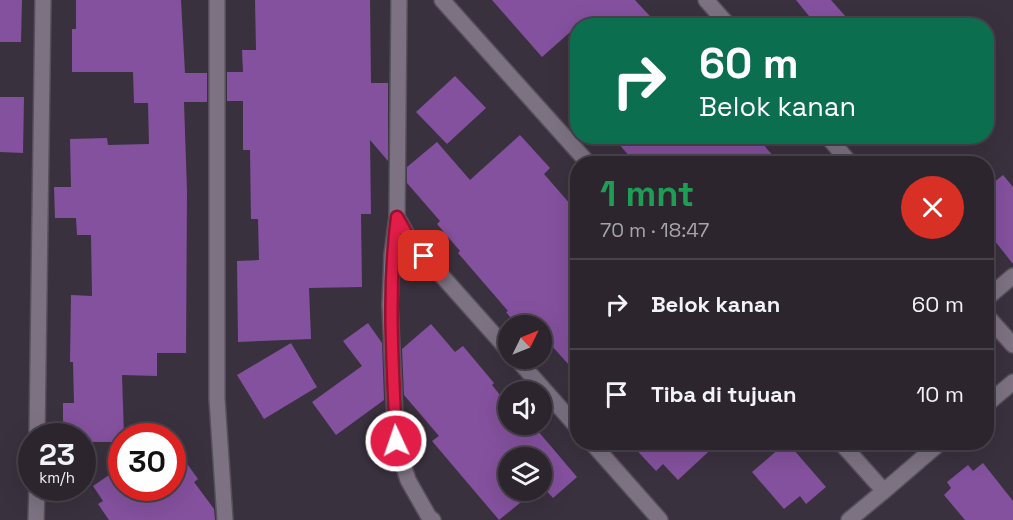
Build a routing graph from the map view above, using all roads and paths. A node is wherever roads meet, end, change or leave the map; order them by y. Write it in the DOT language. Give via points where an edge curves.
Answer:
graph roads {
  1 [pos="43,0"];
  2 [pos="217,0"];
  3 [pos="399,0"];
  4 [pos="442,0"];
  5 [pos="706,0"];
  6 [pos="722,18"];
  7 [pos="570,143"];
  8 [pos="571,144"];
  9 [pos="835,144"];
  10 [pos="582,156"];
  11 [pos="845,156"];
  12 [pos="397,217"];
  13 [pos="1013,276"];
  14 [pos="994,292"];
  15 [pos="994,324"];
  16 [pos="498,339"];
  17 [pos="1013,345"];
  18 [pos="526,369"];
  19 [pos="1013,382"];
  20 [pos="994,398"];
  21 [pos="570,419"];
  22 [pos="37,423"];
  23 [pos="598,450"];
  24 [pos="847,450"];
  25 [pos="932,450"];
  26 [pos="884,491"];
  27 [pos="37,501"];
  28 [pos="36,520"];
  29 [pos="225,520"];
  30 [pos="433,520"];
  31 [pos="660,520"];
  32 [pos="849,520"];
  1 -- 22 [label="street"];
  2 -- 29 [label="street" via="217,399"];
  3 -- 12 [label="street"];
  4 -- 7 [label="street"];
  5 -- 6 [label="street"];
  8 -- 10 [label="street"];
  9 -- 11 [label="street"];
  12 -- 16 [label="street" via="410,240"];
  12 -- 30 [label="street" via="390,305 396,441 408,480"];
  13 -- 14 [label="street"];
  15 -- 17 [label="street"];
  18 -- 21 [label="street"];
  19 -- 20 [label="street"];
  23 -- 31 [label="street"];
  24 -- 26 [label="street"];
  25 -- 26 [label="street"];
  26 -- 32 [label="street"];
  27 -- 28 [label="street"];
}
